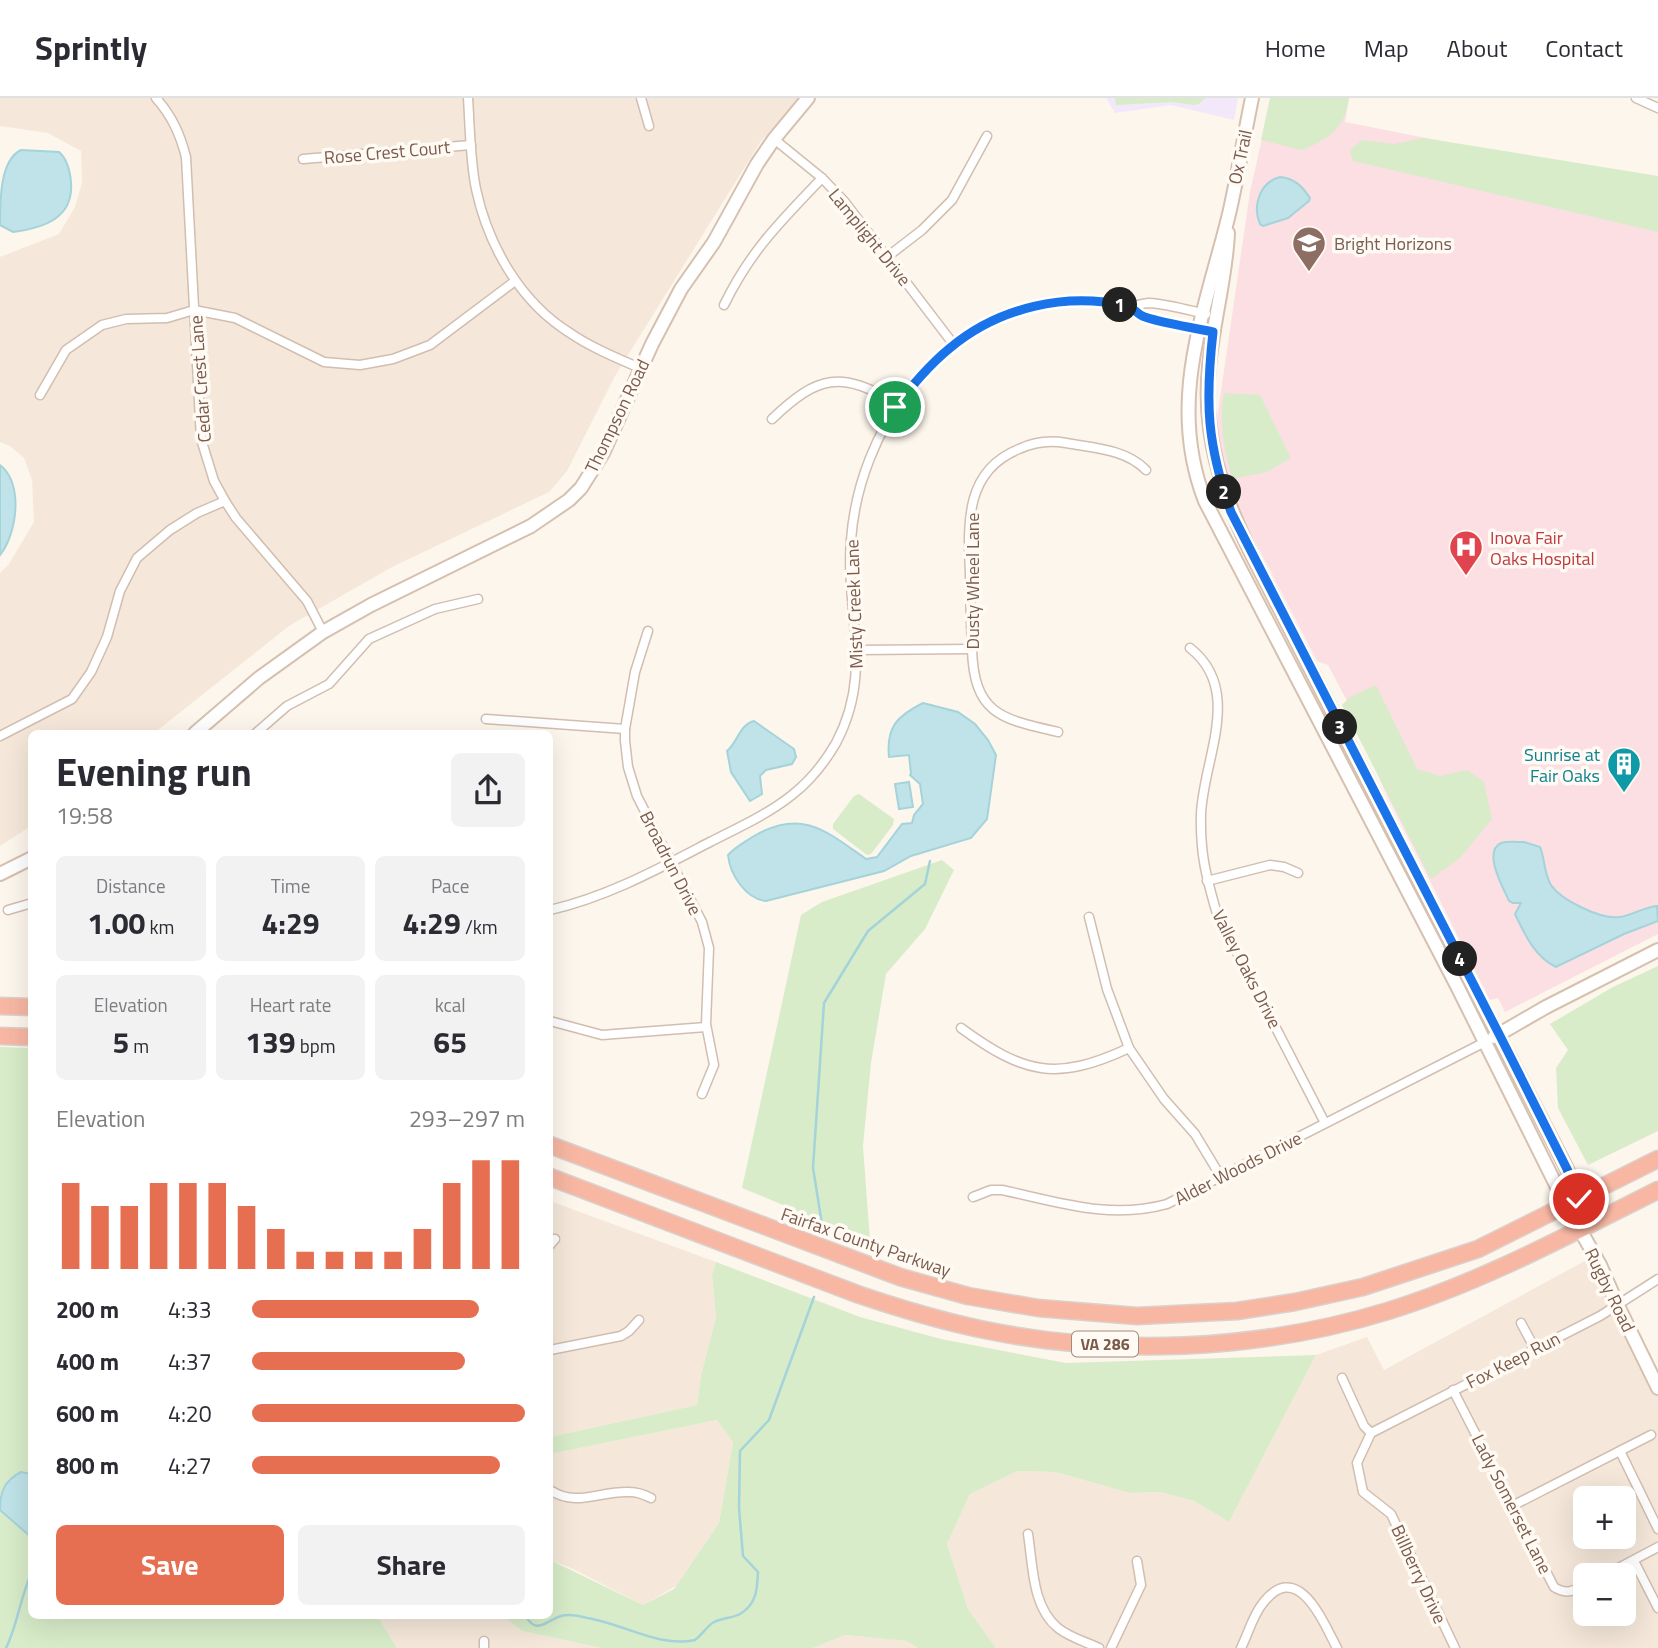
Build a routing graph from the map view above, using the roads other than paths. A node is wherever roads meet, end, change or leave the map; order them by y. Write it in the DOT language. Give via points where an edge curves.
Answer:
graph roads {
  1 [pos="156,98"];
  2 [pos="468,98"];
  3 [pos="641,98"];
  4 [pos="808,98"];
  5 [pos="1252,98"];
  6 [pos="1636,98"];
  7 [pos="1658,108"];
  8 [pos="649,126"];
  9 [pos="988,136"];
  10 [pos="774,139"];
  11 [pos="471,145"];
  12 [pos="303,159"];
  13 [pos="822,178"];
  14 [pos="887,257"];
  15 [pos="515,282"];
  16 [pos="724,305"];
  17 [pos="1132,307"];
  18 [pos="194,310"];
  19 [pos="1209,315"];
  20 [pos="1200,329"];
  21 [pos="1213,332"];
  22 [pos="954,345"];
  23 [pos="642,369"];
  24 [pos="40,395"];
  25 [pos="897,404"];
  26 [pos="772,419"];
  27 [pos="1146,470"];
  28 [pos="225,501"];
  29 [pos="478,599"];
  30 [pos="648,631"];
  31 [pos="323,632"];
  32 [pos="1190,648"];
  33 [pos="972,649"];
  34 [pos="858,650"];
  35 [pos="486,719"];
  36 [pos="625,729"];
  37 [pos="198,730"];
  38 [pos="259,730"];
  39 [pos="1058,732"];
  40 [pos="0,736"];
  41 [pos="28,860"];
  42 [pos="671,862"];
  43 [pos="1298,873"];
  44 [pos="0,874"];
  45 [pos="1207,881"];
  46 [pos="28,904"];
  47 [pos="553,909"];
  48 [pos="8,910"];
  49 [pos="1089,917"];
  50 [pos="1658,950"];
  51 [pos="0,1006"];
  52 [pos="28,1007"];
  53 [pos="553,1022"];
  54 [pos="706,1027"];
  55 [pos="961,1028"];
  56 [pos="1499,1034"];
  57 [pos="0,1036"];
  58 [pos="28,1037"];
  59 [pos="1485,1042"];
  60 [pos="1129,1048"];
  61 [pos="702,1094"];
  62 [pos="1325,1123"];
  63 [pos="553,1146"];
  64 [pos="1658,1159"];
  65 [pos="1221,1177"];
  66 [pos="553,1178"];
  67 [pos="1658,1190"];
  68 [pos="973,1196"];
  69 [pos="1572,1202"];
  70 [pos="1580,1229"];
  71 [pos="1658,1279"];
  72 [pos="1618,1306"];
  73 [pos="639,1320"];
  74 [pos="1521,1323"];
  75 [pos="553,1349"];
  76 [pos="1535,1349"];
  77 [pos="1342,1378"];
  78 [pos="1658,1388"];
  79 [pos="1454,1390"];
  80 [pos="1371,1433"];
  81 [pos="1651,1435"];
  82 [pos="1620,1451"];
  83 [pos="553,1491"];
  84 [pos="651,1498"];
  85 [pos="1514,1505"];
  86 [pos="1658,1529"];
  87 [pos="1028,1534"];
  88 [pos="1658,1547"];
  89 [pos="1137,1561"];
  90 [pos="1634,1561"];
  91 [pos="1630,1563"];
  92 [pos="1573,1591"];
  93 [pos="1658,1608"];
  94 [pos="1099,1648"];
  95 [pos="1111,1648"];
  96 [pos="1241,1648"];
  97 [pos="1337,1648"];
  98 [pos="1455,1648"];
  1 -- 18 [label="street, Cedar Crest Lane" via="180,133 186,157"];
  2 -- 11 [label="street"];
  3 -- 8 [label="street"];
  4 -- 10 [label="main road, Thompson Road"];
  5 -- 19 [label="main road, Ox Trail" via="1228,215 1226,260"];
  6 -- 7 [label="street"];
  9 -- 14 [label="street" via="952,200"];
  10 -- 13 [label="street, Lamplight Drive"];
  10 -- 23 [label="main road, Thompson Road" via="667,311"];
  11 -- 12 [label="street, Rose Crest Court"];
  11 -- 15 [label="street" via="477,191 493,242"];
  13 -- 14 [label="street, Lamplight Drive"];
  13 -- 16 [label="street" via="761,242"];
  14 -- 22 [label="street, Lamplight Drive"];
  15 -- 18 [label="street" via="430,345 360,365 324,362 235,318"];
  15 -- 23 [label="street" via="567,332"];
  17 -- 19 [label="street, Misty Creek Lane" via="1147,303"];
  17 -- 20 [label="street, Misty Creek Lane" via="1141,317"];
  17 -- 22 [label="street, Misty Creek Lane" via="1099,301 1049,303 1005,315"];
  18 -- 24 [label="street" via="167,318 102,325 66,350"];
  18 -- 28 [label="street, Cedar Crest Lane" via="201,439"];
  19 -- 20 [label="main road, Ox Trail"];
  19 -- 21 [label="main road, Ox Trail"];
  20 -- 21 [label="street, Misty Creek Lane"];
  20 -- 59 [label="main road, Rugby Road" via="1187,419 1192,461 1205,501"];
  21 -- 56 [label="main road, Rugby Road" via="1209,426 1231,512"];
  22 -- 25 [label="street, Misty Creek Lane"];
  23 -- 31 [label="main road, Thompson Road" via="603,453 569,500 531,526"];
  25 -- 26 [label="street" via="867,387 832,382 803,392"];
  25 -- 34 [label="street, Misty Creek Lane" via="864,472 853,519 850,569"];
  27 -- 33 [label="street, Dusty Wheel Lane" via="1123,455 1053,442 1013,451 990,469 977,488 968,517"];
  28 -- 31 [label="street, Cedar Crest Lane" via="307,601"];
  28 -- 40 [label="street" via="170,530 137,558 120,591 91,673 72,699"];
  29 -- 38 [label="street" via="435,609 369,639 329,684 287,706"];
  30 -- 36 [label="street, Broadrun Drive"];
  31 -- 37 [label="main road, Thompson Road"];
  32 -- 45 [label="street, Valley Oaks Drive" via="1203,657 1216,687 1218,721 1202,810 1201,852"];
  33 -- 34 [label="street"];
  33 -- 39 [label="street, Dusty Wheel Lane" via="975,681 992,708 1010,720"];
  34 -- 42 [label="street, Misty Creek Lane" via="844,726 807,781 766,813"];
  35 -- 36 [label="street"];
  36 -- 42 [label="street, Broadrun Drive" via="634,786"];
  41 -- 44 [label="main road"];
  42 -- 47 [label="street, Misty Creek Lane" via="604,894"];
  42 -- 54 [label="street, Broadrun Drive" via="702,922 709,947"];
  43 -- 45 [label="street" via="1270,865"];
  45 -- 62 [label="street, Valley Oaks Drive" via="1217,914"];
  46 -- 48 [label="street"];
  49 -- 60 [label="street" via="1107,989"];
  50 -- 56 [label="main road"];
  51 -- 52 [label="highway"];
  53 -- 54 [label="street" via="601,1035"];
  54 -- 61 [label="street, Broadrun Drive" via="714,1065"];
  55 -- 60 [label="street" via="1003,1056 1047,1069 1085,1066"];
  56 -- 59 [label="main road"];
  56 -- 69 [label="main road, Rugby Road" via="1567,1169"];
  57 -- 58 [label="highway"];
  59 -- 62 [label="street, Alder Woods Drive"];
  59 -- 69 [label="main road, Rugby Road"];
  60 -- 65 [label="street" via="1195,1134"];
  62 -- 65 [label="street, Alder Woods Drive"];
  63 -- 69 [label="highway, Fairfax County Parkway / VA 286" via="900,1277 996,1301 1123,1316 1237,1311 1342,1292 1478,1249"];
  64 -- 69 [label="highway, Fairfax County Parkway / VA 286"];
  65 -- 68 [label="street, Alder Woods Drive" via="1167,1204 1129,1212 1002,1190"];
  66 -- 70 [label="highway, VA 286" via="906,1310 994,1332 1097,1344 1238,1341 1358,1319 1476,1278"];
  67 -- 70 [label="highway, VA 286"];
  69 -- 70 [label="main road, Rugby Road"];
  70 -- 72 [label="main road, Rugby Road"];
  71 -- 72 [label="street, Fox Keep Run"];
  72 -- 76 [label="street, Fox Keep Run"];
  72 -- 78 [label="main road, Rugby Road"];
  73 -- 75 [label="street" via="621,1336"];
  74 -- 76 [label="street"];
  76 -- 79 [label="street, Fox Keep Run"];
  77 -- 80 [label="street"];
  79 -- 80 [label="street, Fox Keep Run"];
  79 -- 85 [label="street, Lady Somerset Lane"];
  80 -- 98 [label="street, Billberry Drive" via="1357,1463 1363,1492 1391,1514"];
  81 -- 82 [label="street"];
  82 -- 85 [label="street"];
  82 -- 86 [label="street"];
  83 -- 84 [label="street" via="581,1499 630,1492"];
  85 -- 92 [label="street, Lady Somerset Lane" via="1554,1587 1561,1592"];
  87 -- 94 [label="street" via="1037,1596 1045,1615 1060,1629"];
  88 -- 90 [label="street"];
  89 -- 95 [label="street" via="1141,1585"];
  90 -- 91 [label="street"];
  90 -- 93 [label="street"];
  96 -- 97 [label="street" via="1261,1605 1280,1588 1295,1589 1315,1605"];
}
